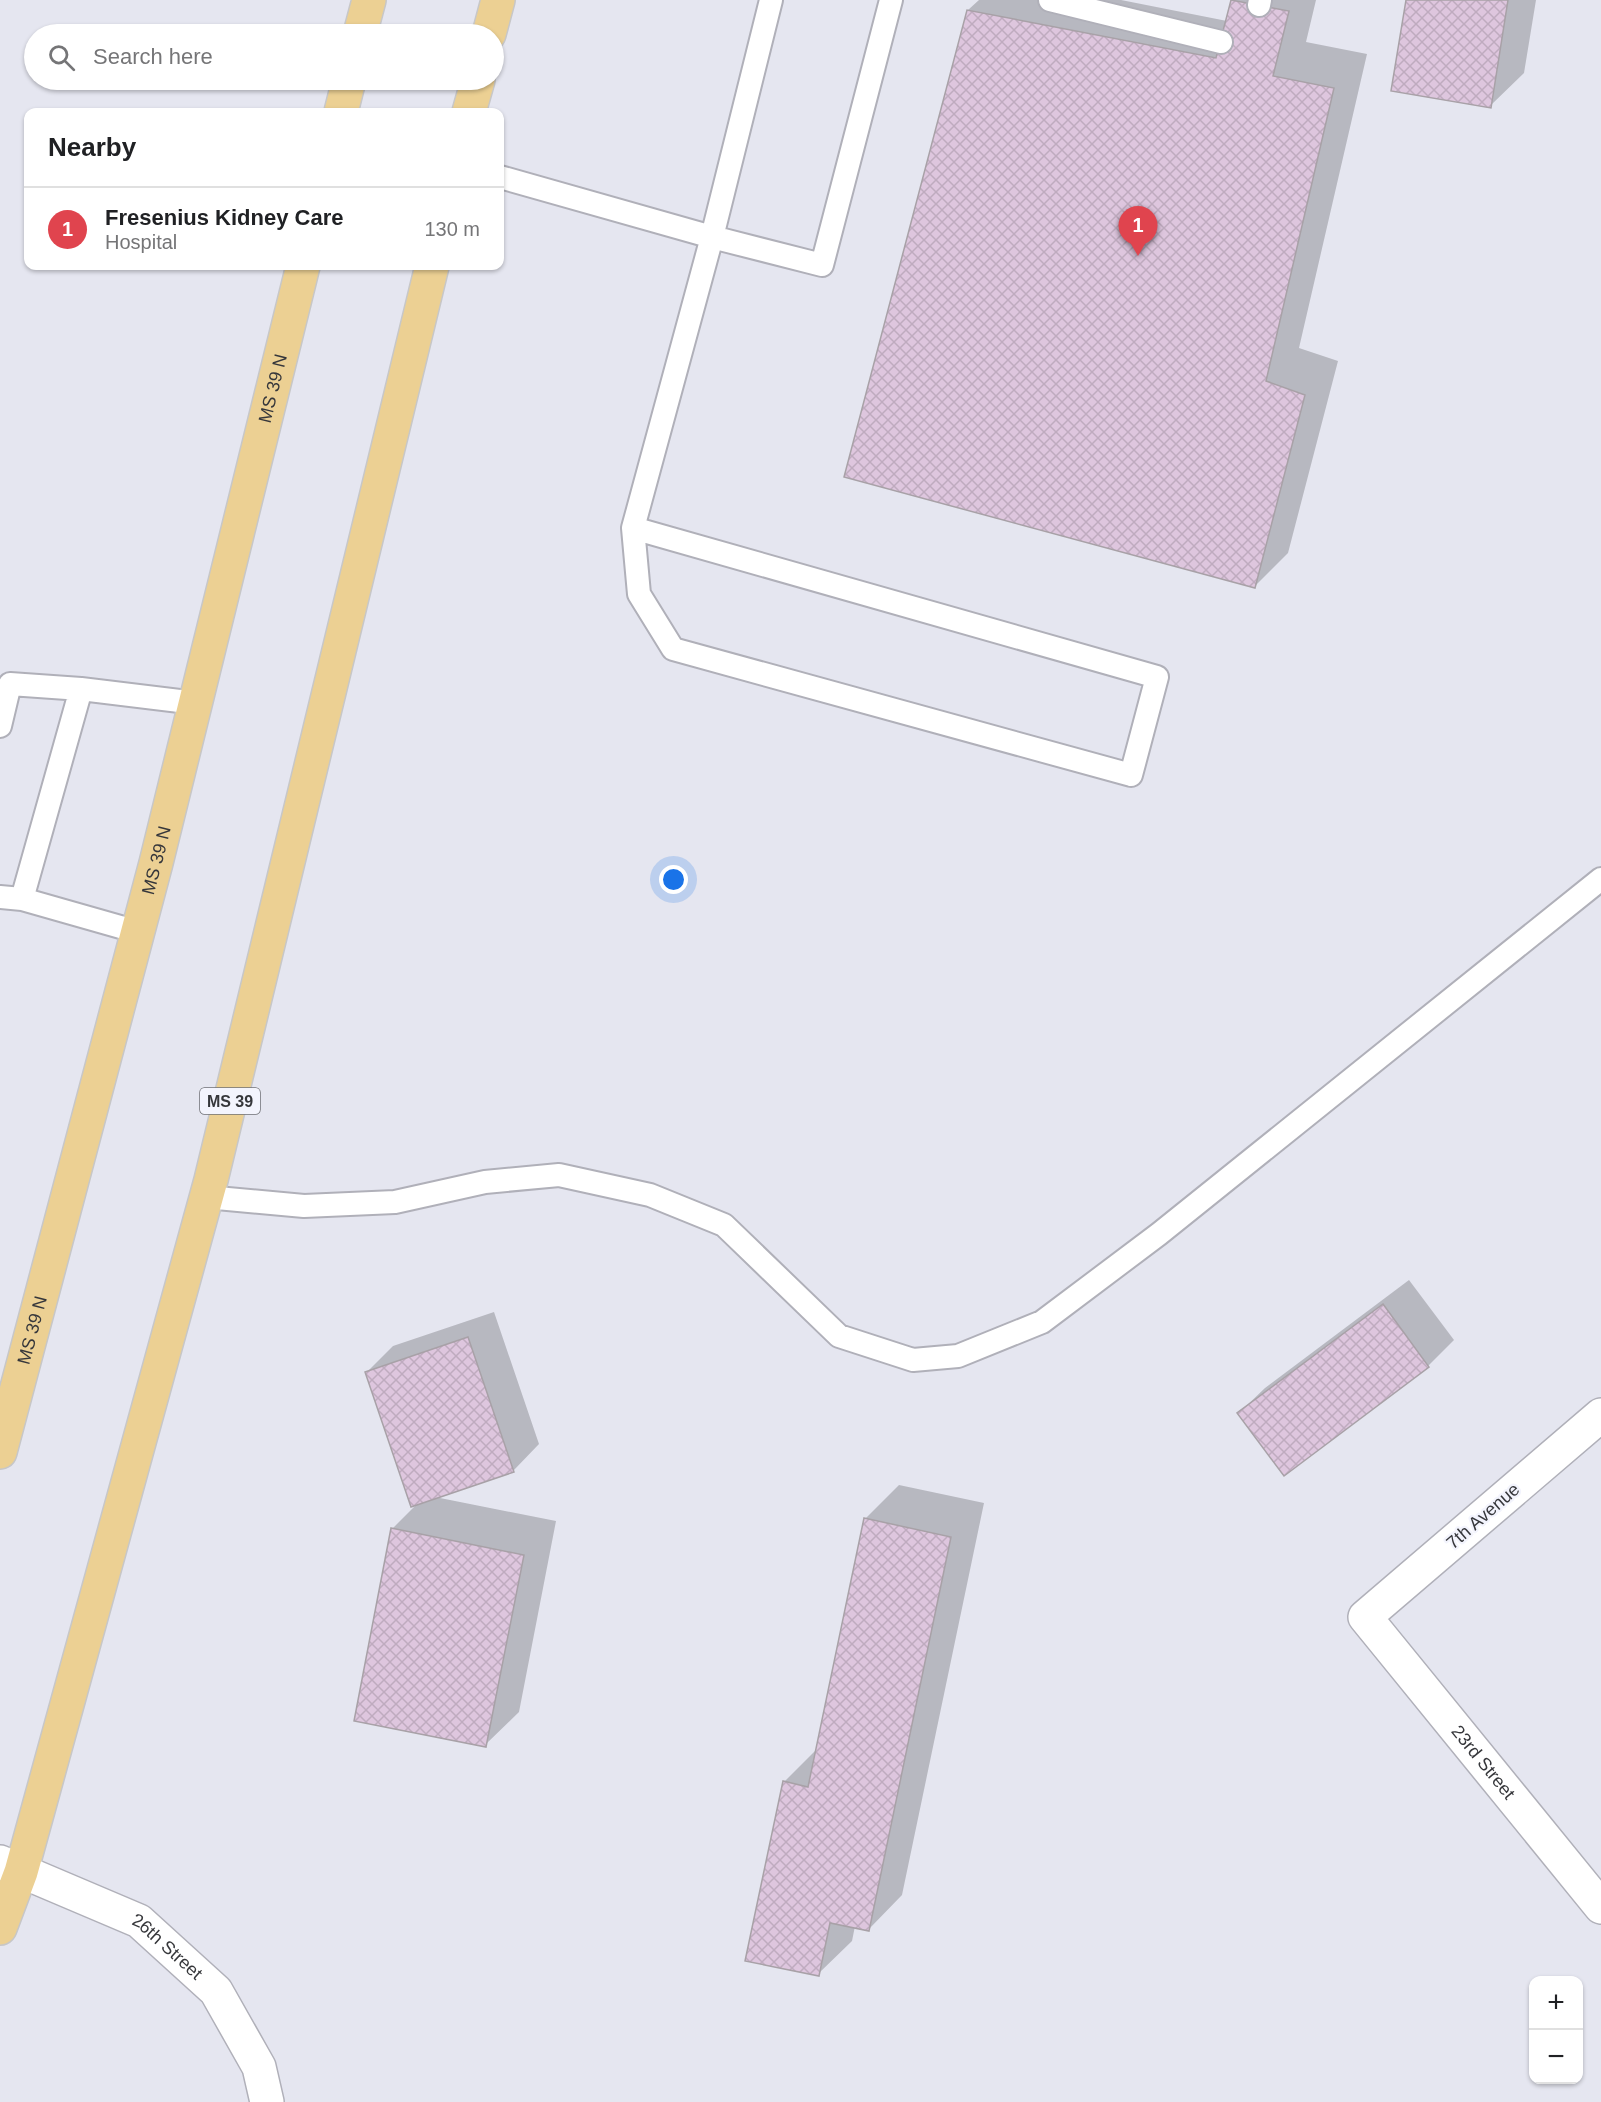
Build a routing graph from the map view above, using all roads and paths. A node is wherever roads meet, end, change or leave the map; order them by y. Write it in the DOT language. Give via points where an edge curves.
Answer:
graph roads {
  1 [pos="369,0"];
  2 [pos="498,0"];
  3 [pos="771,0"];
  4 [pos="891,0"];
  5 [pos="1050,0"];
  6 [pos="363,24"];
  7 [pos="492,24"];
  8 [pos="1221,42"];
  9 [pos="346,90"];
  10 [pos="475,90"];
  11 [pos="342,108"];
  12 [pos="470,108"];
  13 [pos="504,178"];
  14 [pos="712,237"];
  15 [pos="302,270"];
  16 [pos="431,270"];
  17 [pos="633,528"];
  18 [pos="81,689"];
  19 [pos="196,703"];
  20 [pos="0,726"];
  21 [pos="1601,879"];
  22 [pos="11,898"];
  23 [pos="138,932"];
  24 [pos="206,1197"];
  25 [pos="1601,1415"];
  26 [pos="0,1452"];
  27 [pos="1365,1617"];
  28 [pos="10,1867"];
  29 [pos="1601,1907"];
  30 [pos="0,1928"];
  31 [pos="267,2102"];
  1 -- 6 [label="main road"];
  2 -- 7 [label="main road"];
  3 -- 14 [label="lane"];
  4 -- 14 [label="lane" via="822,265"];
  5 -- 8 [label="lane"];
  9 -- 11 [label="main road"];
  10 -- 12 [label="main road"];
  13 -- 14 [label="lane"];
  14 -- 17 [label="lane"];
  15 -- 19 [label="main road, MS 39 N"];
  16 -- 24 [label="main road, MS 39"];
  17 -- 17 [label="lane" via="639,594 673,649 1131,775 1157,677"];
  18 -- 19 [label="lane"];
  18 -- 20 [label="lane" via="10,684"];
  18 -- 22 [label="lane"];
  19 -- 23 [label="main road, MS 39 N"];
  21 -- 24 [label="lane" via="1159,1234 1042,1322 958,1356 913,1360 839,1336 724,1224 650,1195 570,1177 485,1182 395,1202 304,1206"];
  22 -- 23 [label="lane"];
  23 -- 26 [label="main road, MS 39 N"];
  24 -- 28 [label="main road, MS 39"];
  25 -- 27 [label="street, 7th Avenue"];
  27 -- 29 [label="street, 23rd Street"];
  28 -- 30 [label="main road, MS 39"];
  28 -- 31 [label="street, 26th Street" via="139,1921 216,1991 260,2067"];
}
